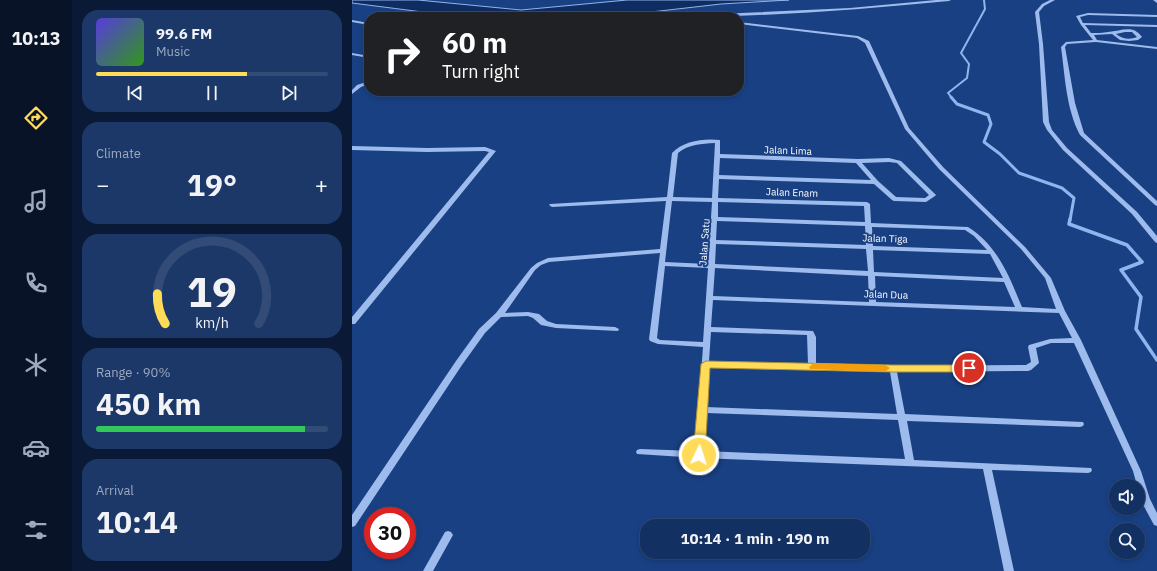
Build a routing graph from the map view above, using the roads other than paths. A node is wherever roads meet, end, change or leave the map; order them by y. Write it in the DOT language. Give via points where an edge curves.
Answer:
graph roads {
  1 [pos="950,0"];
  2 [pos="1053,0"];
  3 [pos="1155,0"];
  4 [pos="1157,2"];
  5 [pos="744,13"];
  6 [pos="1157,16"];
  7 [pos="352,21"];
  8 [pos="364,23"];
  9 [pos="744,24"];
  10 [pos="1082,24"];
  11 [pos="1157,26"];
  12 [pos="1113,33"];
  13 [pos="1091,37"];
  14 [pos="1118,38"];
  15 [pos="1157,48"];
  16 [pos="352,54"];
  17 [pos="364,56"];
  18 [pos="364,84"];
  19 [pos="352,93"];
  20 [pos="352,148"];
  21 [pos="717,156"];
  22 [pos="858,161"];
  23 [pos="717,176"];
  24 [pos="876,182"];
  25 [pos="670,199"];
  26 [pos="716,199"];
  27 [pos="1157,204"];
  28 [pos="552,205"];
  29 [pos="716,219"];
  30 [pos="869,224"];
  31 [pos="714,242"];
  32 [pos="1157,242"];
  33 [pos="870,248"];
  34 [pos="663,251"];
  35 [pos="992,252"];
  36 [pos="663,264"];
  37 [pos="712,266"];
  38 [pos="871,274"];
  39 [pos="1007,280"];
  40 [pos="710,298"];
  41 [pos="873,304"];
  42 [pos="1019,309"];
  43 [pos="1061,311"];
  44 [pos="499,315"];
  45 [pos="352,322"];
  46 [pos="615,329"];
  47 [pos="708,329"];
  48 [pos="1077,340"];
  49 [pos="707,345"];
  50 [pos="706,364"];
  51 [pos="812,367"];
  52 [pos="893,369"];
  53 [pos="702,410"];
  54 [pos="902,418"];
  55 [pos="1080,424"];
  56 [pos="640,452"];
  57 [pos="699,455"];
  58 [pos="910,463"];
  59 [pos="987,467"];
  60 [pos="1088,470"];
  61 [pos="1157,522"];
  62 [pos="352,523"];
  63 [pos="448,535"];
  64 [pos="428,571"];
  65 [pos="1008,571"];
  1 -- 5 [label="street"];
  2 -- 32 [label="street" via="1037,12 1046,122 1050,133 1066,151 1134,212"];
  3 -- 4 [label="street"];
  6 -- 10 [label="street" via="1081,15 1078,17"];
  7 -- 8 [label="street"];
  9 -- 43 [label="street" via="858,37 867,42 906,128 940,168 1039,266 1048,278"];
  10 -- 11 [label="street"];
  10 -- 13 [label="street"];
  12 -- 13 [label="street"];
  12 -- 14 [label="street"];
  12 -- 14 [label="street" via="1129,31 1140,37 1131,40"];
  13 -- 14 [label="street"];
  13 -- 15 [label="street" via="1096,41"];
  13 -- 27 [label="street" via="1066,43 1063,47 1078,124 1088,141"];
  16 -- 17 [label="street"];
  18 -- 19 [label="street"];
  20 -- 45 [label="street" via="493,151"];
  21 -- 22 [label="street, Jalan Lima"];
  21 -- 23 [label="street, Jalan Satu"];
  21 -- 25 [label="street, Jalan Satu" via="718,141 680,147 675,153"];
  22 -- 24 [label="street"];
  22 -- 24 [label="street" via="880,159 899,162 933,195 926,200 894,199"];
  23 -- 24 [label="street"];
  23 -- 26 [label="street, Jalan Satu"];
  25 -- 26 [label="street, Jalan Enam"];
  25 -- 28 [label="street, Jalan Enam"];
  25 -- 34 [label="street"];
  26 -- 29 [label="street, Jalan Satu"];
  26 -- 30 [label="street, Jalan Enam" via="867,204"];
  29 -- 30 [label="street"];
  29 -- 31 [label="street, Jalan Satu"];
  30 -- 33 [label="street"];
  30 -- 35 [label="street" via="966,228"];
  31 -- 33 [label="street, Jalan Tiga"];
  31 -- 37 [label="street, Jalan Satu"];
  33 -- 35 [label="street, Jalan Tiga"];
  33 -- 38 [label="street"];
  34 -- 36 [label="street"];
  34 -- 44 [label="street" via="548,260 539,264 527,276"];
  35 -- 39 [label="street"];
  36 -- 37 [label="street"];
  36 -- 49 [label="street" via="653,339 658,342"];
  37 -- 38 [label="street"];
  37 -- 40 [label="street, Jalan Satu"];
  38 -- 39 [label="street"];
  38 -- 41 [label="street"];
  39 -- 42 [label="street"];
  40 -- 41 [label="street, Jalan Dua"];
  40 -- 47 [label="street, Jalan Satu"];
  41 -- 42 [label="street, Jalan Dua"];
  42 -- 43 [label="street, Jalan Dua"];
  43 -- 48 [label="street"];
  44 -- 46 [label="street" via="528,314 556,326"];
  44 -- 62 [label="street" via="482,331 459,363"];
  47 -- 49 [label="street, Jalan Satu"];
  47 -- 51 [label="street" via="810,333"];
  48 -- 52 [label="street" via="1050,341 1032,347 1035,363 1028,368"];
  48 -- 61 [label="street" via="1137,471 1145,499"];
  49 -- 50 [label="street, Jalan Satu"];
  50 -- 51 [label="street"];
  50 -- 53 [label="street, Jalan Satu"];
  51 -- 52 [label="street"];
  52 -- 54 [label="street"];
  53 -- 54 [label="street"];
  53 -- 57 [label="street, Jalan Satu"];
  54 -- 55 [label="street"];
  54 -- 58 [label="street"];
  56 -- 57 [label="street"];
  57 -- 58 [label="street"];
  58 -- 59 [label="street"];
  59 -- 60 [label="street"];
  59 -- 65 [label="street"];
  63 -- 64 [label="street"];
}
